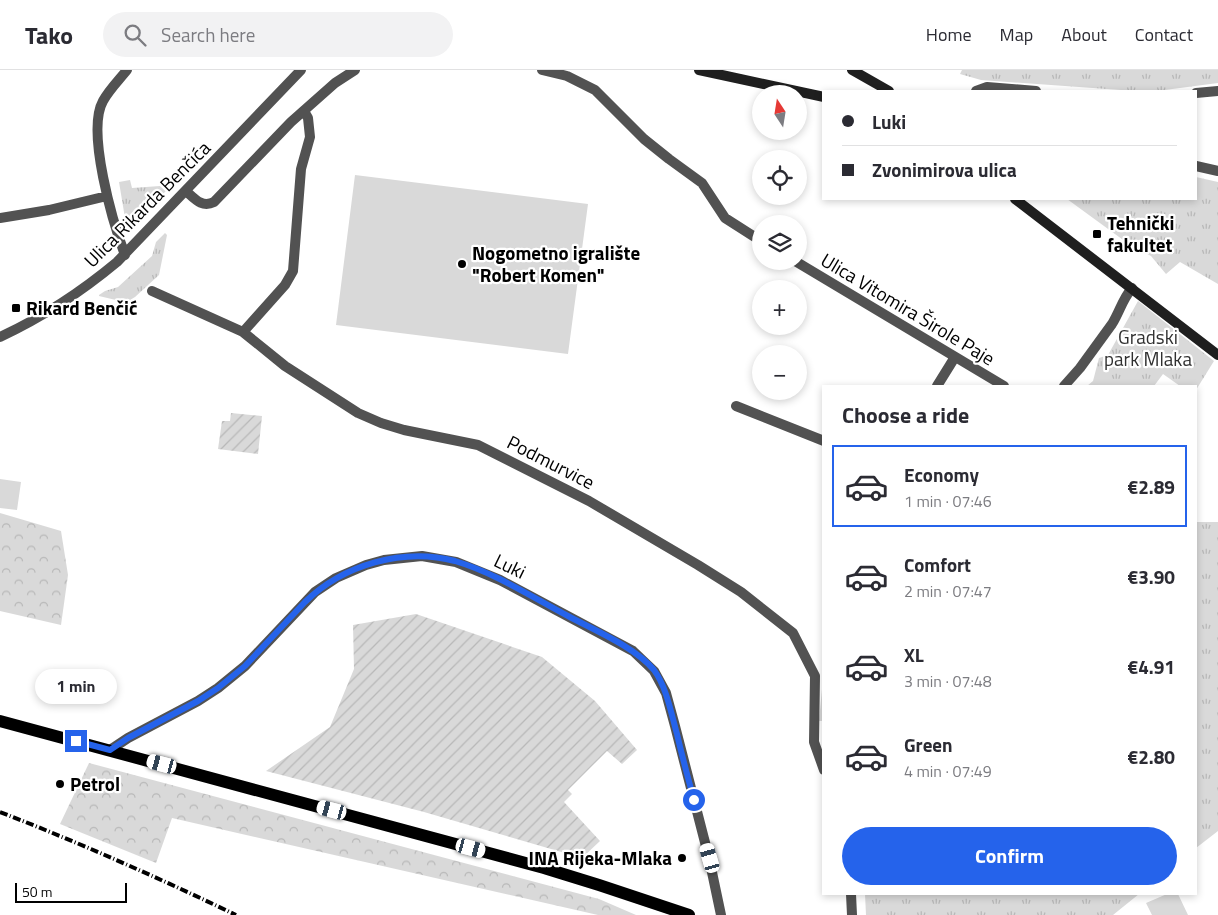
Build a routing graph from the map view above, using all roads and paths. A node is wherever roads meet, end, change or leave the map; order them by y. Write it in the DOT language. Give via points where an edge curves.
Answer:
graph roads {
  1 [pos="127,70"];
  2 [pos="300,70"];
  3 [pos="355,70"];
  4 [pos="542,70"];
  5 [pos="699,70"];
  6 [pos="852,70"];
  7 [pos="985,89"];
  8 [pos="887,90"];
  9 [pos="1010,90"];
  10 [pos="1218,91"];
  11 [pos="1197,93"];
  12 [pos="822,97"];
  13 [pos="304,111"];
  14 [pos="1197,166"];
  15 [pos="1218,171"];
  16 [pos="186,191"];
  17 [pos="107,196"];
  18 [pos="1016,200"];
  19 [pos="0,218"];
  20 [pos="752,235"];
  21 [pos="125,255"];
  22 [pos="807,269"];
  23 [pos="1132,288"];
  24 [pos="152,291"];
  25 [pos="243,332"];
  26 [pos="0,337"];
  27 [pos="1218,355"];
  28 [pos="955,357"];
  29 [pos="938,385"];
  30 [pos="1002,385"];
  31 [pos="1065,385"];
  32 [pos="736,406"];
  33 [pos="822,440"];
  34 [pos="0,721"];
  35 [pos="110,750"];
  36 [pos="822,764"];
  37 [pos="851,895"];
  38 [pos="689,915"];
  39 [pos="721,915"];
  40 [pos="852,915"];
  1 -- 17 [label="street" via="103,101 100,110 99,151"];
  2 -- 16 [label="street, Ulica Rikarda Benčića"];
  3 -- 13 [label="street"];
  4 -- 20 [label="street" via="567,76 595,90 644,139 702,183 725,218"];
  5 -- 12 [label="main road"];
  6 -- 8 [label="main road"];
  7 -- 9 [label="street"];
  10 -- 11 [label="street"];
  13 -- 16 [label="street" via="214,202 200,204"];
  13 -- 25 [label="street" via="310,137 301,169 293,272 286,285"];
  14 -- 15 [label="street"];
  16 -- 21 [label="street, Ulica Rikarda Benčića"];
  17 -- 19 [label="street, Ulica Rikarda Benčića"];
  17 -- 21 [label="street"];
  18 -- 23 [label="main road"];
  21 -- 26 [label="street, Ulica Rikarda Benčića" via="61,305"];
  22 -- 28 [label="street, Ulica Vitomira Širole Paje"];
  23 -- 27 [label="main road"];
  23 -- 31 [label="street" via="1123,298 1112,324"];
  24 -- 25 [label="street, Podmurvice"];
  25 -- 36 [label="street, Podmurvice" via="285,366 358,413 404,430 478,445 589,501 741,592 793,633 814,676 814,742"];
  28 -- 29 [label="street"];
  28 -- 30 [label="street, Ulica Vitomira Širole Paje"];
  32 -- 33 [label="street"];
  34 -- 35 [label="main road"];
  35 -- 38 [label="main road" via="544,868"];
  35 -- 39 [label="street, Luki" via="218,688 245,666 315,592 336,578 384,560 422,556 456,562 500,580 608,637 634,652 654,671 666,693 710,858"];
  37 -- 40 [label="street"];
}
